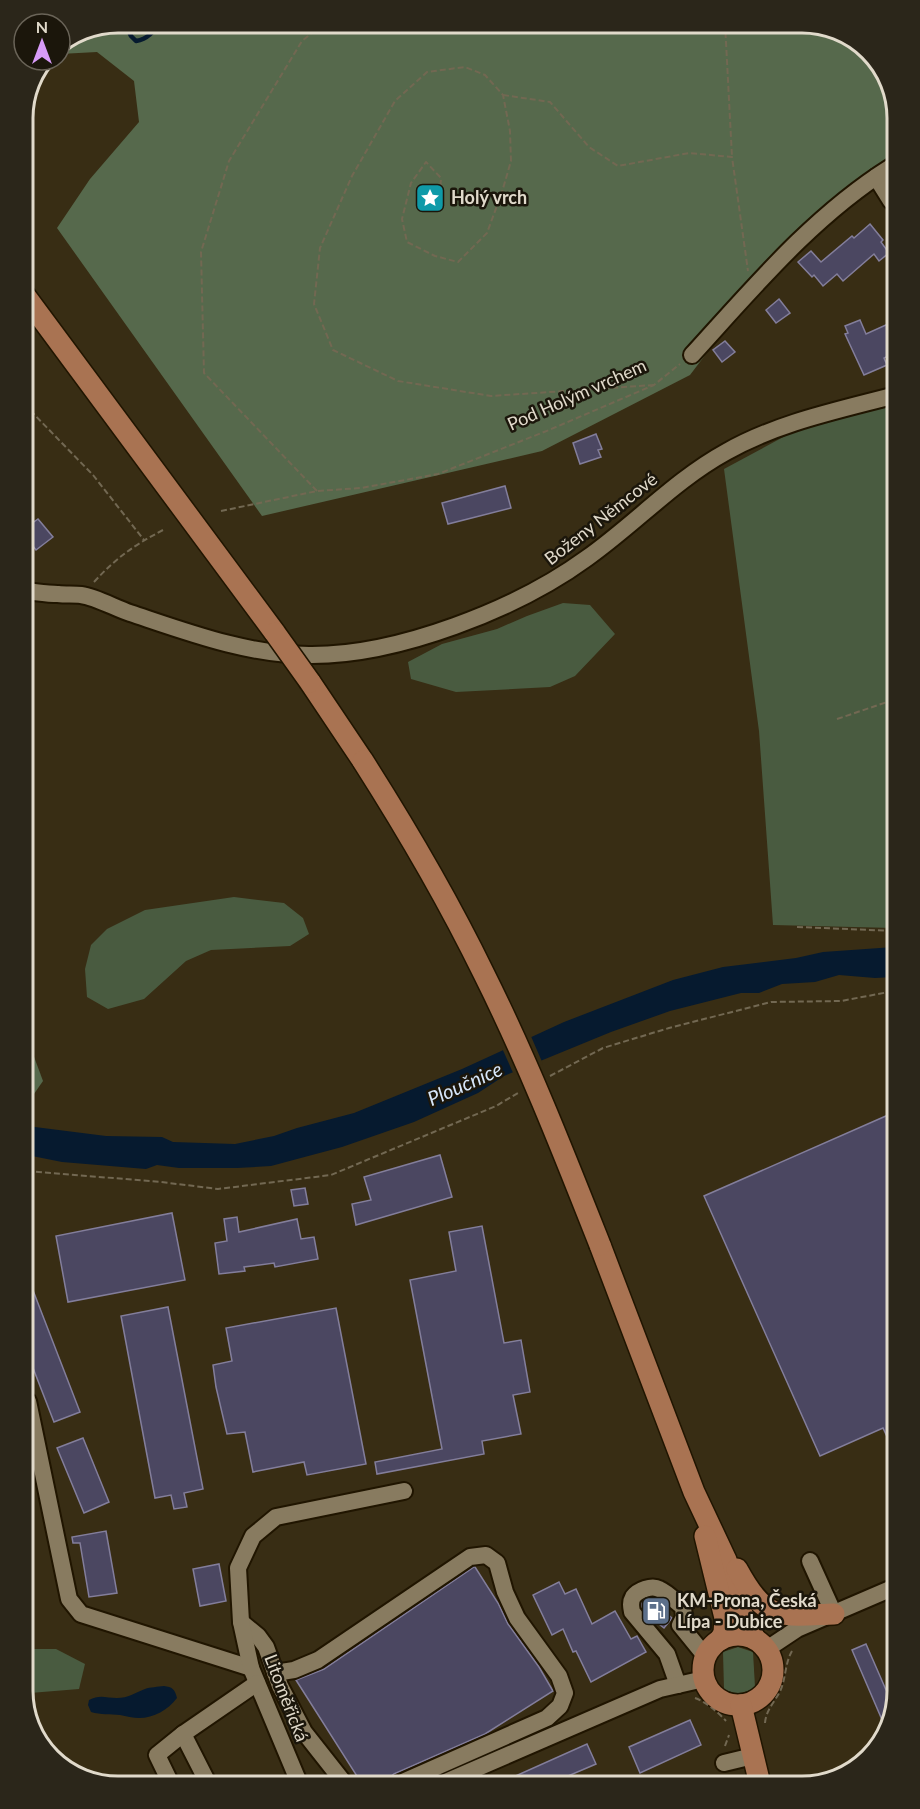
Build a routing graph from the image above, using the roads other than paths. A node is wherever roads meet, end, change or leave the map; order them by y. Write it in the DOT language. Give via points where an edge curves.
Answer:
graph roads {
  1 [pos="887,170"];
  2 [pos="876,177"];
  3 [pos="887,195"];
  4 [pos="33,306"];
  5 [pos="692,355"];
  6 [pos="887,397"];
  7 [pos="33,592"];
  8 [pos="33,1425"];
  9 [pos="404,1491"];
  10 [pos="694,1492"];
  11 [pos="810,1561"];
  12 [pos="887,1590"];
  13 [pos="834,1614"];
  14 [pos="241,1622"];
  15 [pos="720,1640"];
  16 [pos="761,1644"];
  17 [pos="706,1657"];
  18 [pos="275,1673"];
  19 [pos="254,1675"];
  20 [pos="704,1680"];
  21 [pos="678,1685"];
  22 [pos="741,1705"];
  23 [pos="183,1734"];
  24 [pos="753,1756"];
  25 [pos="728,1762"];
  26 [pos="167,1776"];
  27 [pos="204,1776"];
  28 [pos="296,1776"];
  29 [pos="339,1776"];
  30 [pos="416,1776"];
  31 [pos="459,1776"];
  32 [pos="758,1776"];
  1 -- 2 [label="street"];
  2 -- 3 [label="street"];
  2 -- 5 [label="street" via="792,246"];
  4 -- 10 [label="main road, bridge" via="309,682 363,761 455,916 513,1034 581,1197"];
  6 -- 7 [label="street, Boženy Němcové" via="791,424 727,451 553,581 446,629 378,648 308,656 261,651 188,632 83,595"];
  8 -- 19 [label="street" via="69,1599 81,1614"];
  9 -- 14 [label="street, Litoměřická" via="276,1517 253,1536 238,1568"];
  10 -- 13 [label="main road" via="750,1593 762,1605 789,1616"];
  10 -- 15 [label="main road" via="724,1611"];
  10 -- 16 [label="main road" via="726,1560 741,1612"];
  11 -- 13 [label="street"];
  12 -- 13 [label="street"];
  13 -- 16 [label="street"];
  14 -- 18 [label="street" via="266,1647"];
  14 -- 19 [label="street, Litoměřická"];
  15 -- 16 [label="main road" via="741,1635"];
  15 -- 17 [label="main road"];
  16 -- 22 [label="main road" via="773,1662 771,1684 762,1696"];
  17 -- 20 [label="main road"];
  17 -- 21 [label="street" via="680,1625 683,1607 658,1588 640,1591 633,1597 632,1612 667,1654"];
  18 -- 29 [label="street" via="304,1732"];
  18 -- 30 [label="street" via="318,1660 470,1557 486,1555 497,1563 517,1618 560,1676 565,1693 560,1706 547,1718"];
  19 -- 23 [label="street"];
  19 -- 28 [label="street, Litoměřická"];
  20 -- 21 [label="street"];
  20 -- 22 [label="main road" via="718,1699"];
  21 -- 31 [label="street" via="660,1689"];
  22 -- 24 [label="main road" via="738,1730"];
  23 -- 26 [label="street" via="157,1755"];
  23 -- 27 [label="street"];
  24 -- 25 [label="street"];
  24 -- 32 [label="main road"];
}
